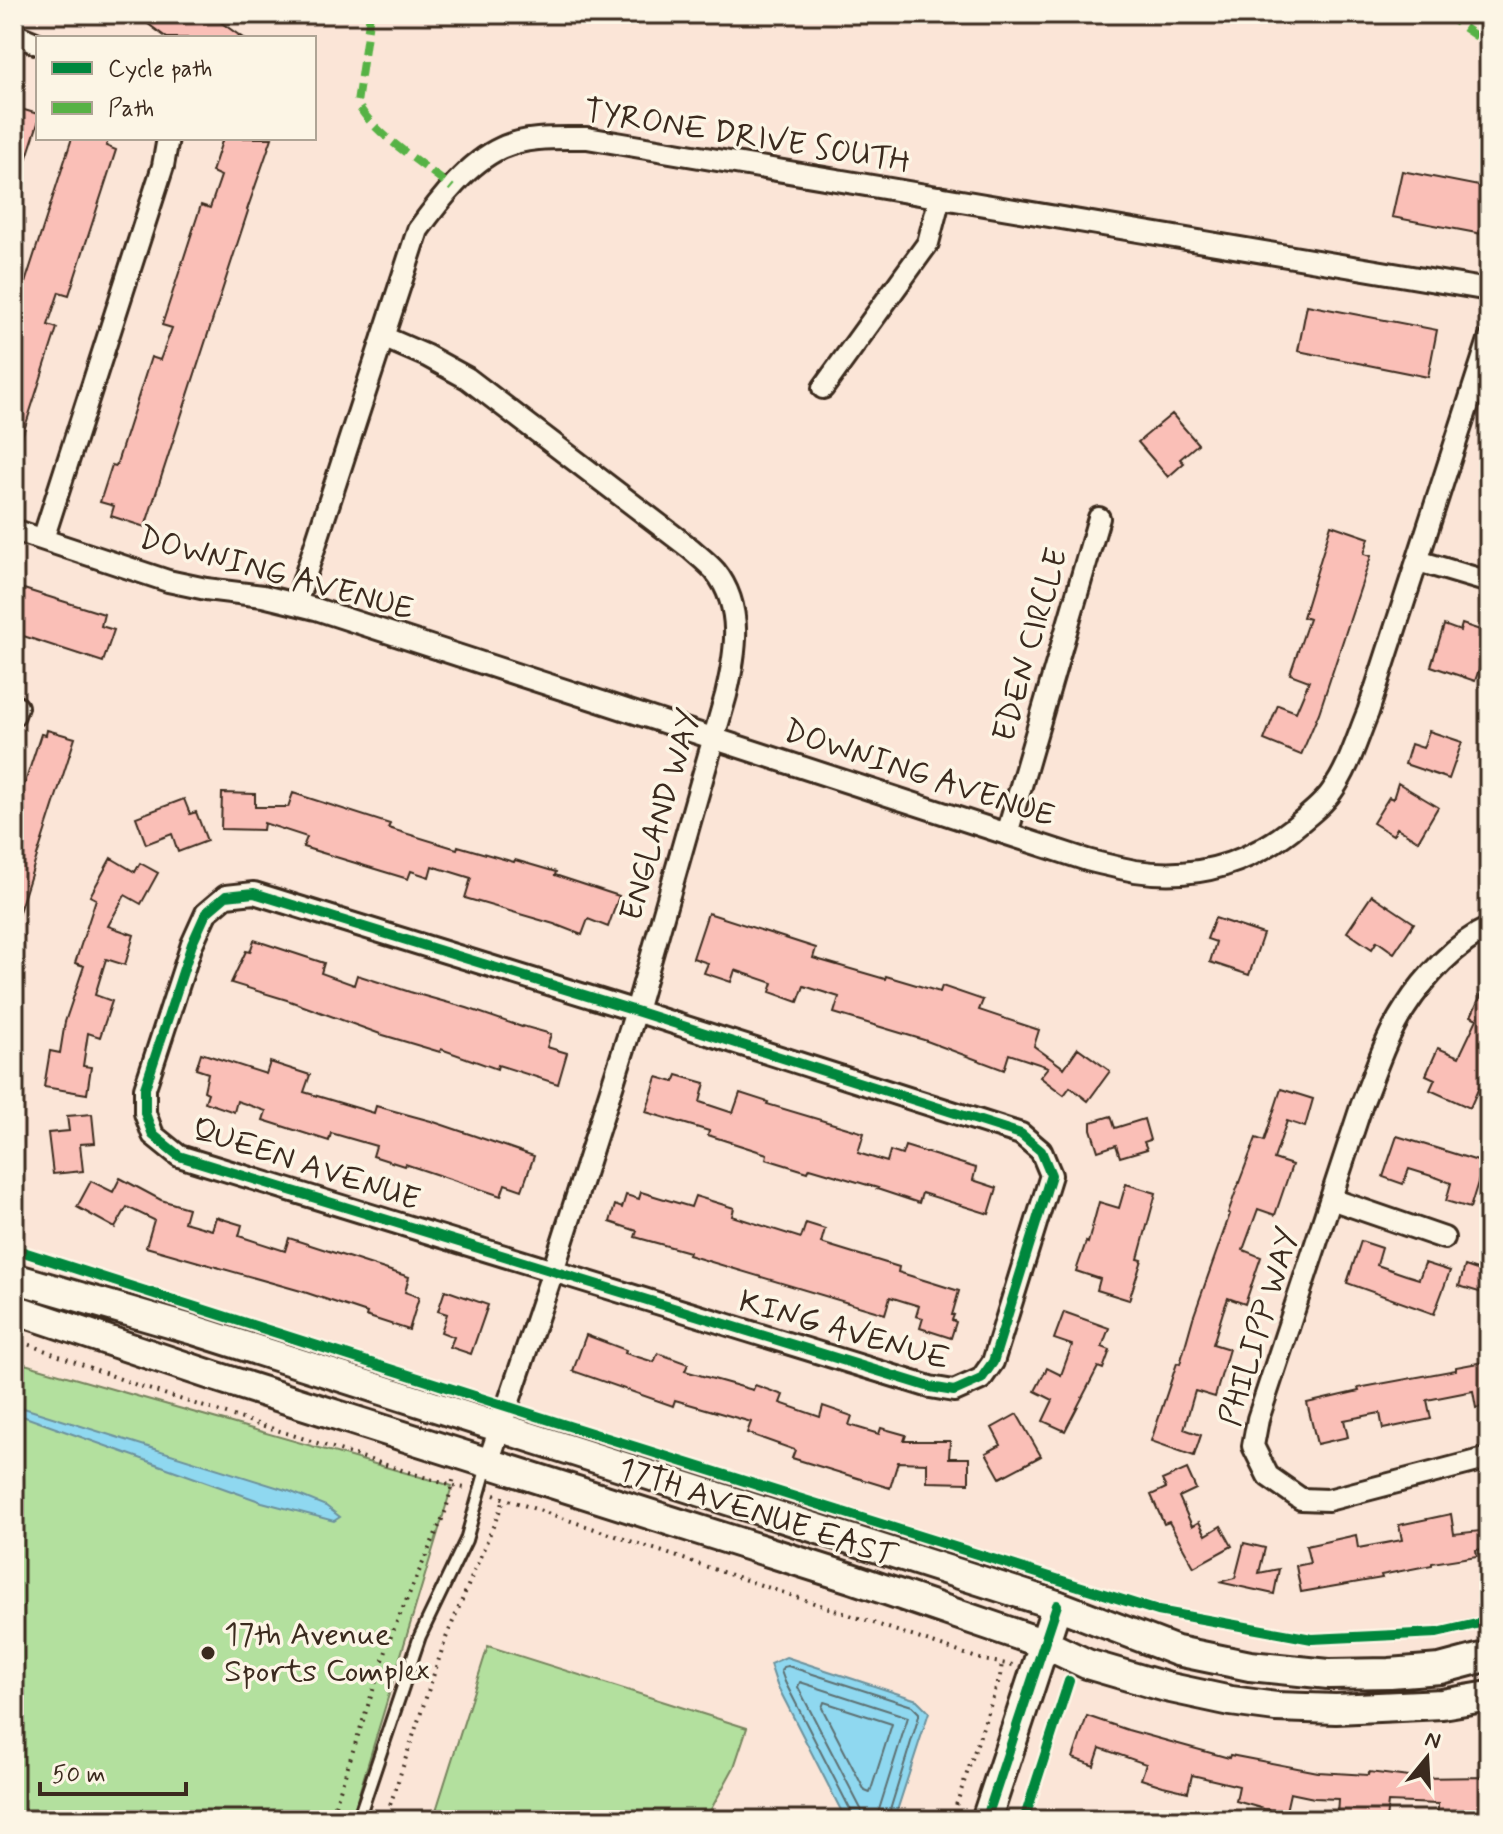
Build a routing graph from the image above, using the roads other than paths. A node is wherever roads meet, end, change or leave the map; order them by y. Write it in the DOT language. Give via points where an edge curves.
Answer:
graph roads {
  1 [pos="14,34"];
  2 [pos="36,43"];
  3 [pos="168,140"];
  4 [pos="940,197"];
  5 [pos="1489,290"];
  6 [pos="383,337"];
  7 [pos="1489,340"];
  8 [pos="823,388"];
  9 [pos="1099,518"];
  10 [pos="14,530"];
  11 [pos="43,539"];
  12 [pos="1418,561"];
  13 [pos="1489,582"];
  14 [pos="296,604"];
  15 [pos="714,739"];
  16 [pos="1007,834"];
  17 [pos="1489,928"];
  18 [pos="636,1011"];
  19 [pos="1331,1199"];
  20 [pos="1444,1238"];
  21 [pos="553,1271"];
  22 [pos="14,1278"];
  23 [pos="14,1309"];
  24 [pos="499,1427"];
  25 [pos="1489,1458"];
  26 [pos="488,1463"];
  27 [pos="1057,1605"];
  28 [pos="1041,1656"];
  29 [pos="1489,1656"];
  30 [pos="1489,1696"];
  31 [pos="358,1820"];
  32 [pos="986,1820"];
  1 -- 2 [label="street"];
  3 -- 11 [label="street"];
  4 -- 5 [label="street, TYRONE DRIVE SOUTH"];
  4 -- 6 [label="street, TYRONE DRIVE SOUTH" via="587,138 540,139 503,147 478,162 418,230"];
  4 -- 8 [label="street" via="928,243"];
  6 -- 14 [label="street, TYRONE DRIVE SOUTH"];
  6 -- 15 [label="street, ENGLAND WAY" via="467,378 715,572 728,594 737,632"];
  7 -- 12 [label="street, DOWNING AVENUE"];
  9 -- 16 [label="street, EDEN CIRCLE"];
  10 -- 11 [label="street, DOWNING AVENUE"];
  11 -- 14 [label="street, DOWNING AVENUE" via="168,581"];
  12 -- 13 [label="street"];
  12 -- 16 [label="street, DOWNING AVENUE" via="1347,764 1332,791 1281,837 1219,868 1161,873 1087,860"];
  14 -- 15 [label="street, DOWNING AVENUE"];
  15 -- 16 [label="street, DOWNING AVENUE"];
  15 -- 18 [label="street, ENGLAND WAY"];
  17 -- 19 [label="street, PHILIPP WAY" via="1442,962 1405,1008 1362,1104"];
  18 -- 21 [label="street, ENGLAND WAY"];
  18 -- 21 [label="street, QUEEN AVENUE" via="254,893 226,896 206,913 192,944 145,1088 145,1113 153,1135 179,1156"];
  18 -- 21 [label="street, KING AVENUE" via="1021,1134 1041,1151 1051,1175 993,1362 981,1379 954,1391 930,1387"];
  19 -- 20 [label="street, PHILIPP WAY"];
  19 -- 25 [label="street, PHILIPP WAY" via="1258,1419 1253,1446 1268,1476 1301,1499 1328,1500"];
  21 -- 24 [label="street, ENGLAND WAY"];
  22 -- 24 [label="street, 17TH AVENUE EAST"];
  23 -- 26 [label="street, 17TH AVENUE EAST"];
  24 -- 26 [label="street, ENGLAND WAY"];
  24 -- 27 [label="street, 17TH AVENUE EAST"];
  26 -- 28 [label="street, 17TH AVENUE EAST" via="851,1578"];
  26 -- 31 [label="lane" via="466,1540 420,1636"];
  27 -- 28 [label="street"];
  27 -- 29 [label="street, 17TH AVENUE EAST" via="1177,1651 1250,1666 1329,1674 1390,1673 1440,1669"];
  28 -- 30 [label="street, 17TH AVENUE EAST" via="1276,1707 1442,1704"];
  28 -- 32 [label="street"];
}
